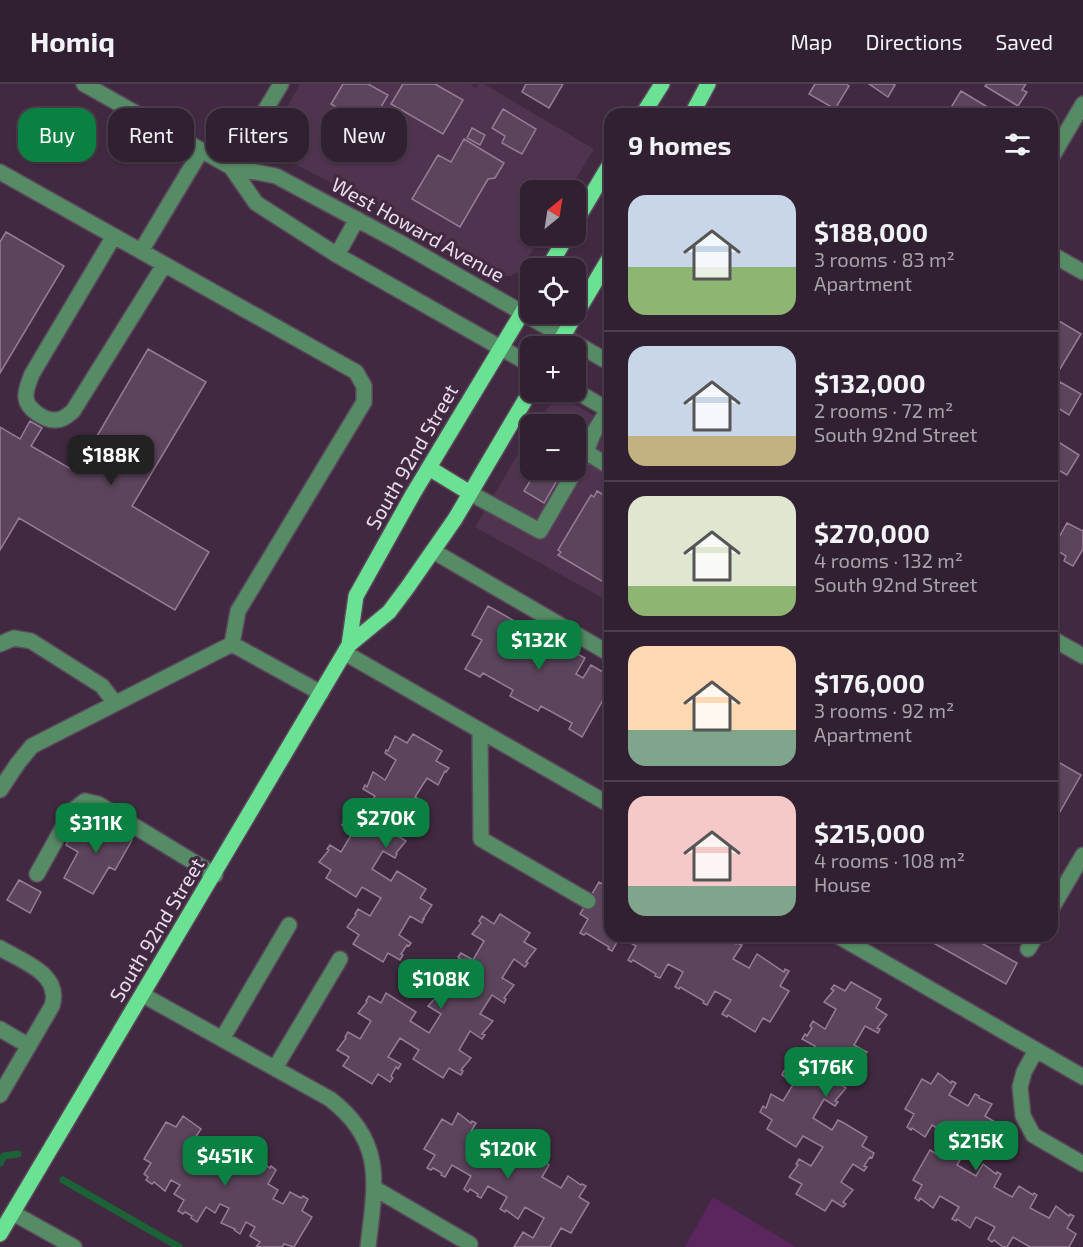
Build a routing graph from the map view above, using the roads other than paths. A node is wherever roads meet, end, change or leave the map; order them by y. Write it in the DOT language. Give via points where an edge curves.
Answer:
graph roads {
  1 [pos="84,84"];
  2 [pos="280,84"];
  3 [pos="662,84"];
  4 [pos="708,84"];
  5 [pos="1083,104"];
  6 [pos="647,108"];
  7 [pos="695,108"];
  8 [pos="1058,146"];
  9 [pos="201,151"];
  10 [pos="231,167"];
  11 [pos="0,172"];
  12 [pos="604,186"];
  13 [pos="586,209"];
  14 [pos="357,219"];
  15 [pos="114,236"];
  16 [pos="141,251"];
  17 [pos="337,255"];
  18 [pos="1058,258"];
  19 [pos="164,265"];
  20 [pos="604,271"];
  21 [pos="1083,272"];
  22 [pos="520,312"];
  23 [pos="520,316"];
  24 [pos="537,324"];
  25 [pos="553,336"];
  26 [pos="563,336"];
  27 [pos="501,348"];
  28 [pos="586,352"];
  29 [pos="520,359"];
  30 [pos="604,360"];
  31 [pos="586,397"];
  32 [pos="524,402"];
  33 [pos="604,408"];
  34 [pos="604,418"];
  35 [pos="586,453"];
  36 [pos="604,464"];
  37 [pos="429,468"];
  38 [pos="570,480"];
  39 [pos="470,493"];
  40 [pos="433,551"];
  41 [pos="1058,642"];
  42 [pos="0,644"];
  43 [pos="232,644"];
  44 [pos="347,649"];
  45 [pos="604,651"];
  46 [pos="1083,656"];
  47 [pos="321,693"];
  48 [pos="115,703"];
  49 [pos="480,730"];
  50 [pos="2,784"];
  51 [pos="604,802"];
  52 [pos="1083,855"];
  53 [pos="37,874"];
  54 [pos="215,874"];
  55 [pos="1058,898"];
  56 [pos="588,901"];
  57 [pos="289,925"];
  58 [pos="848,942"];
  59 [pos="0,948"];
  60 [pos="340,959"];
  61 [pos="143,995"];
  62 [pos="0,1029"];
  63 [pos="222,1039"];
  64 [pos="29,1046"];
  65 [pos="1036,1050"];
  66 [pos="275,1068"];
  67 [pos="1083,1077"];
  68 [pos="0,1095"];
  69 [pos="1083,1164"];
  70 [pos="374,1188"];
  71 [pos="13,1213"];
  72 [pos="0,1234"];
  73 [pos="470,1244"];
  74 [pos="74,1247"];
  75 [pos="368,1247"];
  1 -- 9 [label="street, West Howard Avenue"];
  2 -- 10 [label="street"];
  3 -- 6 [label="main road"];
  4 -- 7 [label="main road"];
  5 -- 8 [label="street"];
  9 -- 10 [label="street, West Howard Avenue"];
  9 -- 16 [label="street"];
  10 -- 14 [label="street, West Howard Avenue" via="276,176"];
  10 -- 17 [label="street, West Howard Avenue" via="256,203"];
  11 -- 15 [label="street"];
  12 -- 13 [label="main road"];
  14 -- 17 [label="street"];
  14 -- 22 [label="street, West Howard Avenue"];
  15 -- 16 [label="street"];
  15 -- 19 [label="street" via="32,374 26,399 29,407 41,416 54,421 74,411"];
  16 -- 19 [label="street"];
  17 -- 27 [label="street, West Howard Avenue"];
  18 -- 21 [label="street"];
  19 -- 43 [label="street" via="356,372 364,386 364,402 238,611"];
  20 -- 26 [label="main road"];
  23 -- 27 [label="main road, South 92nd Street"];
  24 -- 25 [label="street, West Howard Avenue"];
  27 -- 29 [label="street, West Howard Avenue"];
  27 -- 37 [label="main road, South 92nd Street"];
  28 -- 30 [label="street, West Howard Avenue"];
  31 -- 33 [label="street"];
  32 -- 39 [label="main road, South 92nd Street"];
  34 -- 35 [label="street"];
  35 -- 36 [label="street"];
  37 -- 39 [label="main road"];
  37 -- 44 [label="main road, South 92nd Street" via="356,596"];
  38 -- 39 [label="street" via="540,531"];
  39 -- 40 [label="main road, South 92nd Street"];
  40 -- 44 [label="main road, South 92nd Street" via="389,612"];
  40 -- 45 [label="street"];
  41 -- 46 [label="street"];
  42 -- 48 [label="street" via="14,638 31,641 102,686"];
  43 -- 47 [label="street"];
  43 -- 48 [label="street"];
  44 -- 47 [label="main road, South 92nd Street"];
  44 -- 49 [label="street"];
  47 -- 54 [label="main road, South 92nd Street"];
  48 -- 50 [label="street" via="32,746"];
  49 -- 51 [label="street"];
  49 -- 56 [label="street" via="481,839"];
  52 -- 55 [label="street"];
  53 -- 54 [label="street" via="72,811 85,801 98,804"];
  54 -- 61 [label="main road, South 92nd Street"];
  57 -- 63 [label="street"];
  58 -- 65 [label="street"];
  59 -- 64 [label="street" via="45,976 56,995"];
  60 -- 66 [label="street"];
  61 -- 63 [label="street"];
  61 -- 71 [label="main road, South 92nd Street"];
  62 -- 64 [label="street"];
  63 -- 66 [label="street"];
  64 -- 68 [label="street"];
  65 -- 67 [label="street"];
  65 -- 69 [label="street" via="1020,1087 1023,1116 1033,1135"];
  66 -- 70 [label="street" via="330,1099 352,1118 372,1156"];
  70 -- 73 [label="street"];
  70 -- 75 [label="street"];
  71 -- 72 [label="main road, South 92nd Street"];
  71 -- 74 [label="street"];
}
